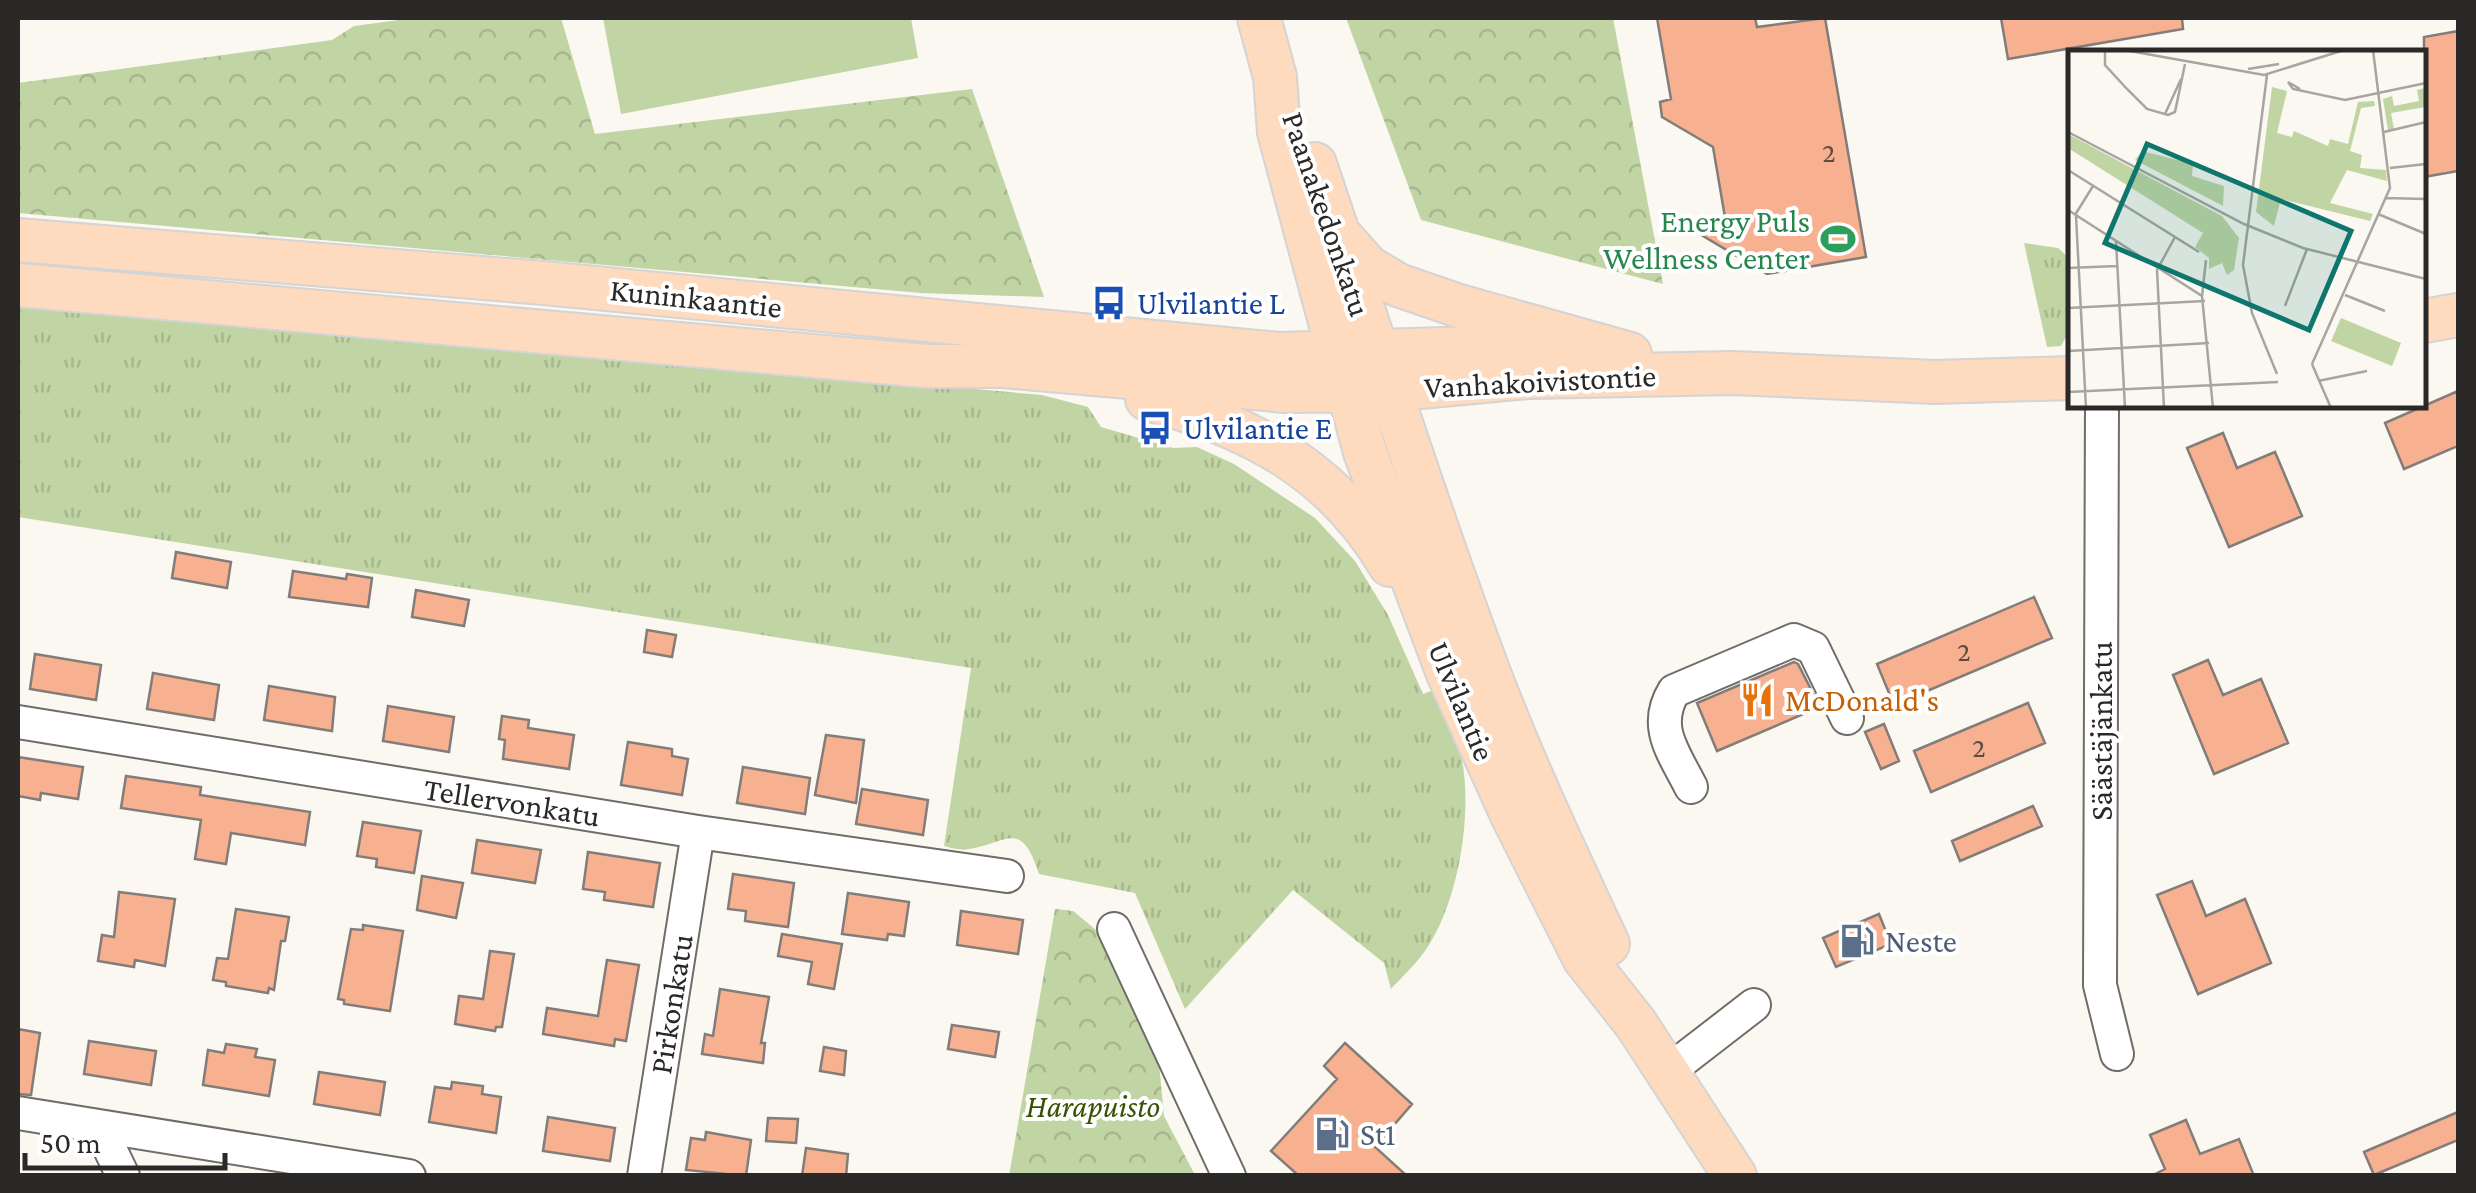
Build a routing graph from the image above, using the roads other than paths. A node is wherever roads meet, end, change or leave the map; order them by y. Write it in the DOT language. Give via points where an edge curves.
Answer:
graph roads {
  1 [pos="1259,18"];
  2 [pos="1275,78"];
  3 [pos="1338,233"];
  4 [pos="18,240"];
  5 [pos="18,285"];
  6 [pos="2458,315"];
  7 [pos="2426,321"];
  8 [pos="1630,354"];
  9 [pos="926,366"];
  10 [pos="1362,372"];
  11 [pos="1733,373"];
  12 [pos="2068,378"];
  13 [pos="2102,408"];
  14 [pos="1447,671"];
  15 [pos="1841,706"];
  16 [pos="18,722"];
  17 [pos="1691,787"];
  18 [pos="698,832"];
  19 [pos="1007,876"];
  20 [pos="1114,928"];
  21 [pos="1754,1005"];
  22 [pos="1636,1024"];
  23 [pos="2117,1054"];
  24 [pos="1666,1073"];
  25 [pos="18,1113"];
  26 [pos="98,1126"];
  27 [pos="122,1176"];
  28 [pos="409,1176"];
  29 [pos="644,1176"];
  30 [pos="1229,1176"];
  31 [pos="1734,1176"];
  1 -- 2 [label="main road, Paanakedonkatu"];
  2 -- 3 [label="main road, Paanakedonkatu" via="1303,128"];
  2 -- 10 [label="main road, Paanakedonkatu" via="1279,132"];
  3 -- 8 [label="main road" via="1368,266 1398,285"];
  3 -- 10 [label="main road, Paanakedonkatu"];
  4 -- 10 [label="main road, Kuninkaantie" via="1279,354"];
  5 -- 9 [label="main road, Kuninkaantie"];
  6 -- 7 [label="main road"];
  8 -- 10 [label="main road, Vanhakoivistontie" via="1476,348"];
  8 -- 11 [label="main road, Vanhakoivistontie"];
  9 -- 10 [label="main road, Kuninkaantie" via="1002,366 1286,391"];
  9 -- 14 [label="main road" via="1145,398 1196,411 1269,446 1331,488 1364,524"];
  10 -- 11 [label="main road, Vanhakoivistontie"];
  10 -- 14 [label="main road, Ulvilantie" via="1365,452"];
  10 -- 22 [label="main road, Ulvilantie" via="1538,794 1610,948"];
  11 -- 12 [label="main road, Vanhakoivistontie" via="1935,382"];
  13 -- 23 [label="street, Säästäjänkatu" via="2100,985"];
  14 -- 22 [label="main road, Ulvilantie" via="1584,958"];
  15 -- 17 [label="street" via="1812,648 1794,640 1674,691 1664,708 1665,734"];
  16 -- 18 [label="street, Tellervonkatu"];
  18 -- 19 [label="street, Tellervonkatu"];
  18 -- 29 [label="street, Pirkonkatu"];
  20 -- 30 [label="street"];
  21 -- 24 [label="street"];
  22 -- 24 [label="main road, Ulvilantie"];
  24 -- 31 [label="main road, Ulvilantie"];
  25 -- 26 [label="street"];
  26 -- 27 [label="street"];
  26 -- 28 [label="street"];
}
